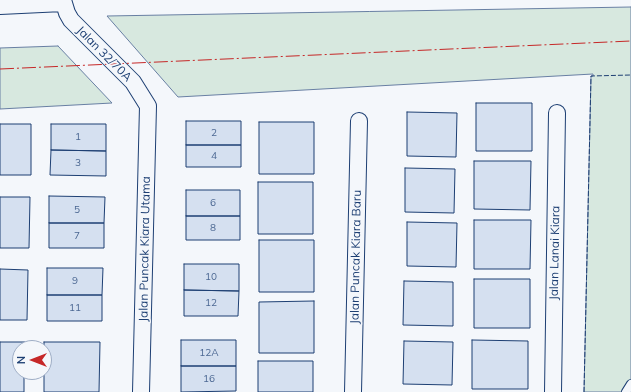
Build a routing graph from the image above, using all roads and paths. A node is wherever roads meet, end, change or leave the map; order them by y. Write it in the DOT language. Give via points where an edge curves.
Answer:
graph roads {
  1 [pos="63,1"];
  2 [pos="0,6"];
  3 [pos="148,106"];
  4 [pos="557,113"];
  5 [pos="359,121"];
  6 [pos="631,384"];
  7 [pos="141,392"];
  8 [pos="353,392"];
  9 [pos="553,392"];
  10 [pos="626,392"];
  1 -- 2 [label="street"];
  1 -- 3 [label="street, Jalan 32/70A" via="66,13 76,27 128,77"];
  3 -- 7 [label="street, Jalan Puncak Kiara Utama"];
  4 -- 9 [label="street, Jalan Lanai Kiara"];
  5 -- 8 [label="street, Jalan Puncak Kiara Baru"];
  6 -- 10 [label="lane"];
}
